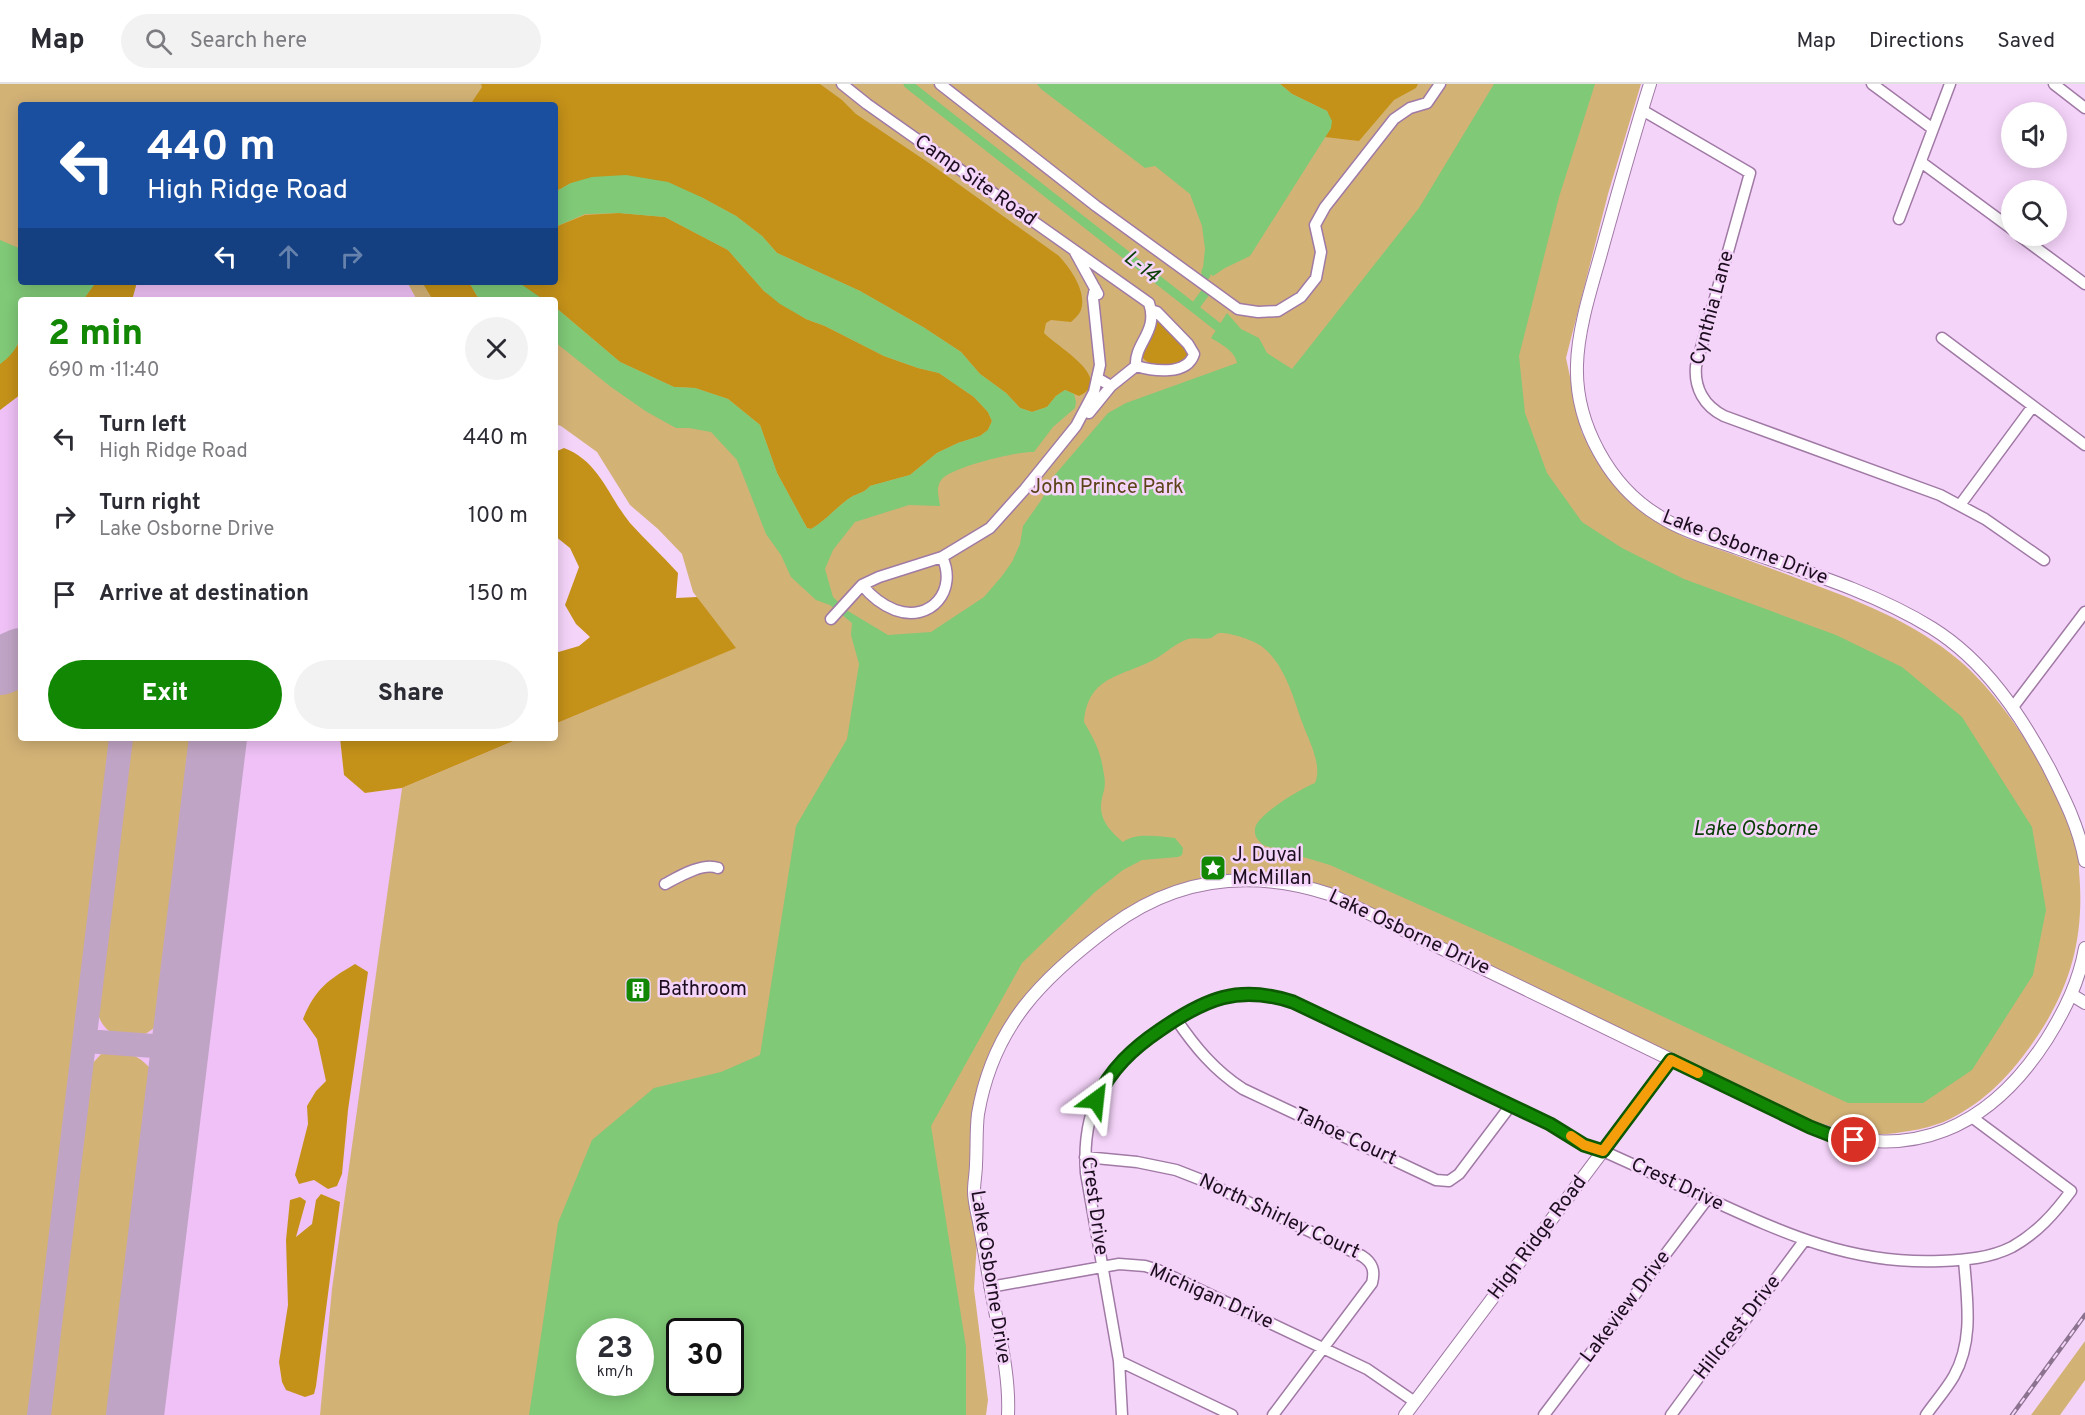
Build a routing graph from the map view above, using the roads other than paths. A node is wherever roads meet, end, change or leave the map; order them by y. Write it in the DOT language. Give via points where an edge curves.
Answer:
graph roads {
  1 [pos="842,84"];
  2 [pos="940,84"];
  3 [pos="1440,84"];
  4 [pos="1650,84"];
  5 [pos="1872,84"];
  6 [pos="1950,84"];
  7 [pos="2054,84"];
  8 [pos="2085,108"];
  9 [pos="1642,110"];
  10 [pos="1933,129"];
  11 [pos="1921,162"];
  12 [pos="1899,219"];
  13 [pos="2001,221"];
  14 [pos="2034,246"];
  15 [pos="1075,252"];
  16 [pos="1117,281"];
  17 [pos="2085,284"];
  18 [pos="1093,285"];
  19 [pos="1151,310"];
  20 [pos="1942,338"];
  21 [pos="1136,366"];
  22 [pos="1097,378"];
  23 [pos="1111,386"];
  24 [pos="2033,406"];
  25 [pos="1076,426"];
  26 [pos="2085,445"];
  27 [pos="1960,505"];
  28 [pos="942,557"];
  29 [pos="2044,560"];
  30 [pos="862,585"];
  31 [pos="2085,612"];
  32 [pos="831,619"];
  33 [pos="2013,707"];
  34 [pos="2085,861"];
  35 [pos="718,868"];
  36 [pos="665,884"];
  37 [pos="2085,948"];
  38 [pos="2072,995"];
  39 [pos="2085,1003"];
  40 [pos="1176,1019"];
  41 [pos="1671,1060"];
  42 [pos="1510,1105"];
  43 [pos="1973,1118"];
  44 [pos="1603,1151"];
  45 [pos="1085,1157"];
  46 [pos="1708,1198"];
  47 [pos="1804,1241"];
  48 [pos="1964,1260"];
  49 [pos="1102,1267"];
  50 [pos="990,1287"];
  51 [pos="1323,1348"];
  52 [pos="1119,1361"];
  53 [pos="1415,1401"];
  54 [pos="1008,1415"];
  55 [pos="1122,1415"];
  56 [pos="1232,1415"];
  57 [pos="1273,1415"];
  58 [pos="1405,1415"];
  59 [pos="1544,1415"];
  60 [pos="1671,1415"];
  61 [pos="1926,1415"];
  1 -- 15 [label="street, Camp Site Road"];
  2 -- 3 [label="street" via="1096,206 1238,309 1258,312 1278,311 1301,297 1316,278 1321,252 1315,225 1325,207 1394,119 1427,103"];
  4 -- 9 [label="street, Lake Osborne Drive"];
  5 -- 10 [label="street"];
  6 -- 10 [label="street"];
  7 -- 8 [label="street"];
  9 -- 27 [label="street, Cynthia Lane" via="1750,173 1696,366 1697,384 1705,401 1724,416"];
  9 -- 33 [label="street, Lake Osborne Drive" via="1590,292 1577,364 1586,420 1604,459 1623,484 1659,516 1877,599 1933,628 1973,661"];
  10 -- 11 [label="street"];
  11 -- 12 [label="street"];
  11 -- 13 [label="street"];
  14 -- 17 [label="street"];
  15 -- 16 [label="street"];
  15 -- 18 [label="street, Camp Site Road"];
  16 -- 18 [label="street" via="1102,275"];
  16 -- 19 [label="street" via="1141,296"];
  18 -- 22 [label="street, Camp Site Road" via="1105,333 1105,357"];
  19 -- 21 [label="street" via="1151,325 1135,360"];
  19 -- 21 [label="street" via="1179,333 1192,348 1193,357 1183,366 1167,371"];
  20 -- 24 [label="street"];
  21 -- 23 [label="street"];
  22 -- 23 [label="street"];
  22 -- 25 [label="street, Camp Site Road"];
  23 -- 25 [label="street"];
  24 -- 26 [label="street"];
  24 -- 27 [label="street"];
  25 -- 28 [label="street, Camp Site Road" via="990,528"];
  27 -- 29 [label="street, Cynthia Lane"];
  28 -- 30 [label="street, Camp Site Road"];
  28 -- 30 [label="street" via="948,575 946,588 934,605 923,610 896,610 880,602"];
  30 -- 32 [label="street, Camp Site Road"];
  31 -- 33 [label="street"];
  33 -- 34 [label="street, Lake Osborne Drive" via="2060,790 2081,840"];
  35 -- 36 [label="street" via="701,868"];
  37 -- 38 [label="street, Lake Osborne Drive"];
  38 -- 39 [label="street"];
  38 -- 43 [label="street, Lake Osborne Drive" via="2024,1072"];
  40 -- 42 [label="street, Crest Drive" via="1217,998 1248,993 1278,997"];
  40 -- 42 [label="street, Tahoe Court" via="1205,1059 1244,1089 1436,1180 1449,1181 1459,1174"];
  40 -- 45 [label="street, Crest Drive" via="1128,1053 1105,1083 1090,1118"];
  41 -- 43 [label="street, Lake Osborne Drive" via="1810,1127 1851,1140 1884,1143 1920,1138"];
  41 -- 44 [label="street, High Ridge Road"];
  41 -- 50 [label="street, Lake Osborne Drive" via="1329,894 1258,880 1221,881 1186,888 1134,911 1074,954 1027,1001 999,1045 978,1116 974,1192"];
  42 -- 44 [label="street, Crest Drive" via="1584,1145"];
  43 -- 48 [label="street, Crest Drive" via="2071,1191 2027,1238 1994,1254"];
  44 -- 46 [label="street, Crest Drive"];
  44 -- 53 [label="street, High Ridge Road"];
  45 -- 49 [label="street, Crest Drive"];
  45 -- 51 [label="street, North Shirley Court" via="1176,1170 1368,1260 1374,1271 1372,1283"];
  46 -- 47 [label="street, Crest Drive"];
  46 -- 59 [label="street, Lakeview Drive"];
  47 -- 48 [label="street, Crest Drive" via="1883,1259"];
  47 -- 60 [label="street, Hillcrest Drive"];
  48 -- 61 [label="street" via="1968,1318 1965,1348 1953,1377"];
  49 -- 50 [label="street, Michigan Drive"];
  49 -- 51 [label="street, Michigan Drive" via="1132,1264 1158,1270"];
  49 -- 52 [label="street, Crest Drive"];
  50 -- 54 [label="street, Lake Osborne Drive" via="1007,1382"];
  51 -- 53 [label="street, Michigan Drive" via="1367,1369"];
  51 -- 57 [label="street"];
  52 -- 55 [label="street, Crest Drive"];
  52 -- 56 [label="street"];
  53 -- 58 [label="street, High Ridge Road"];
}
